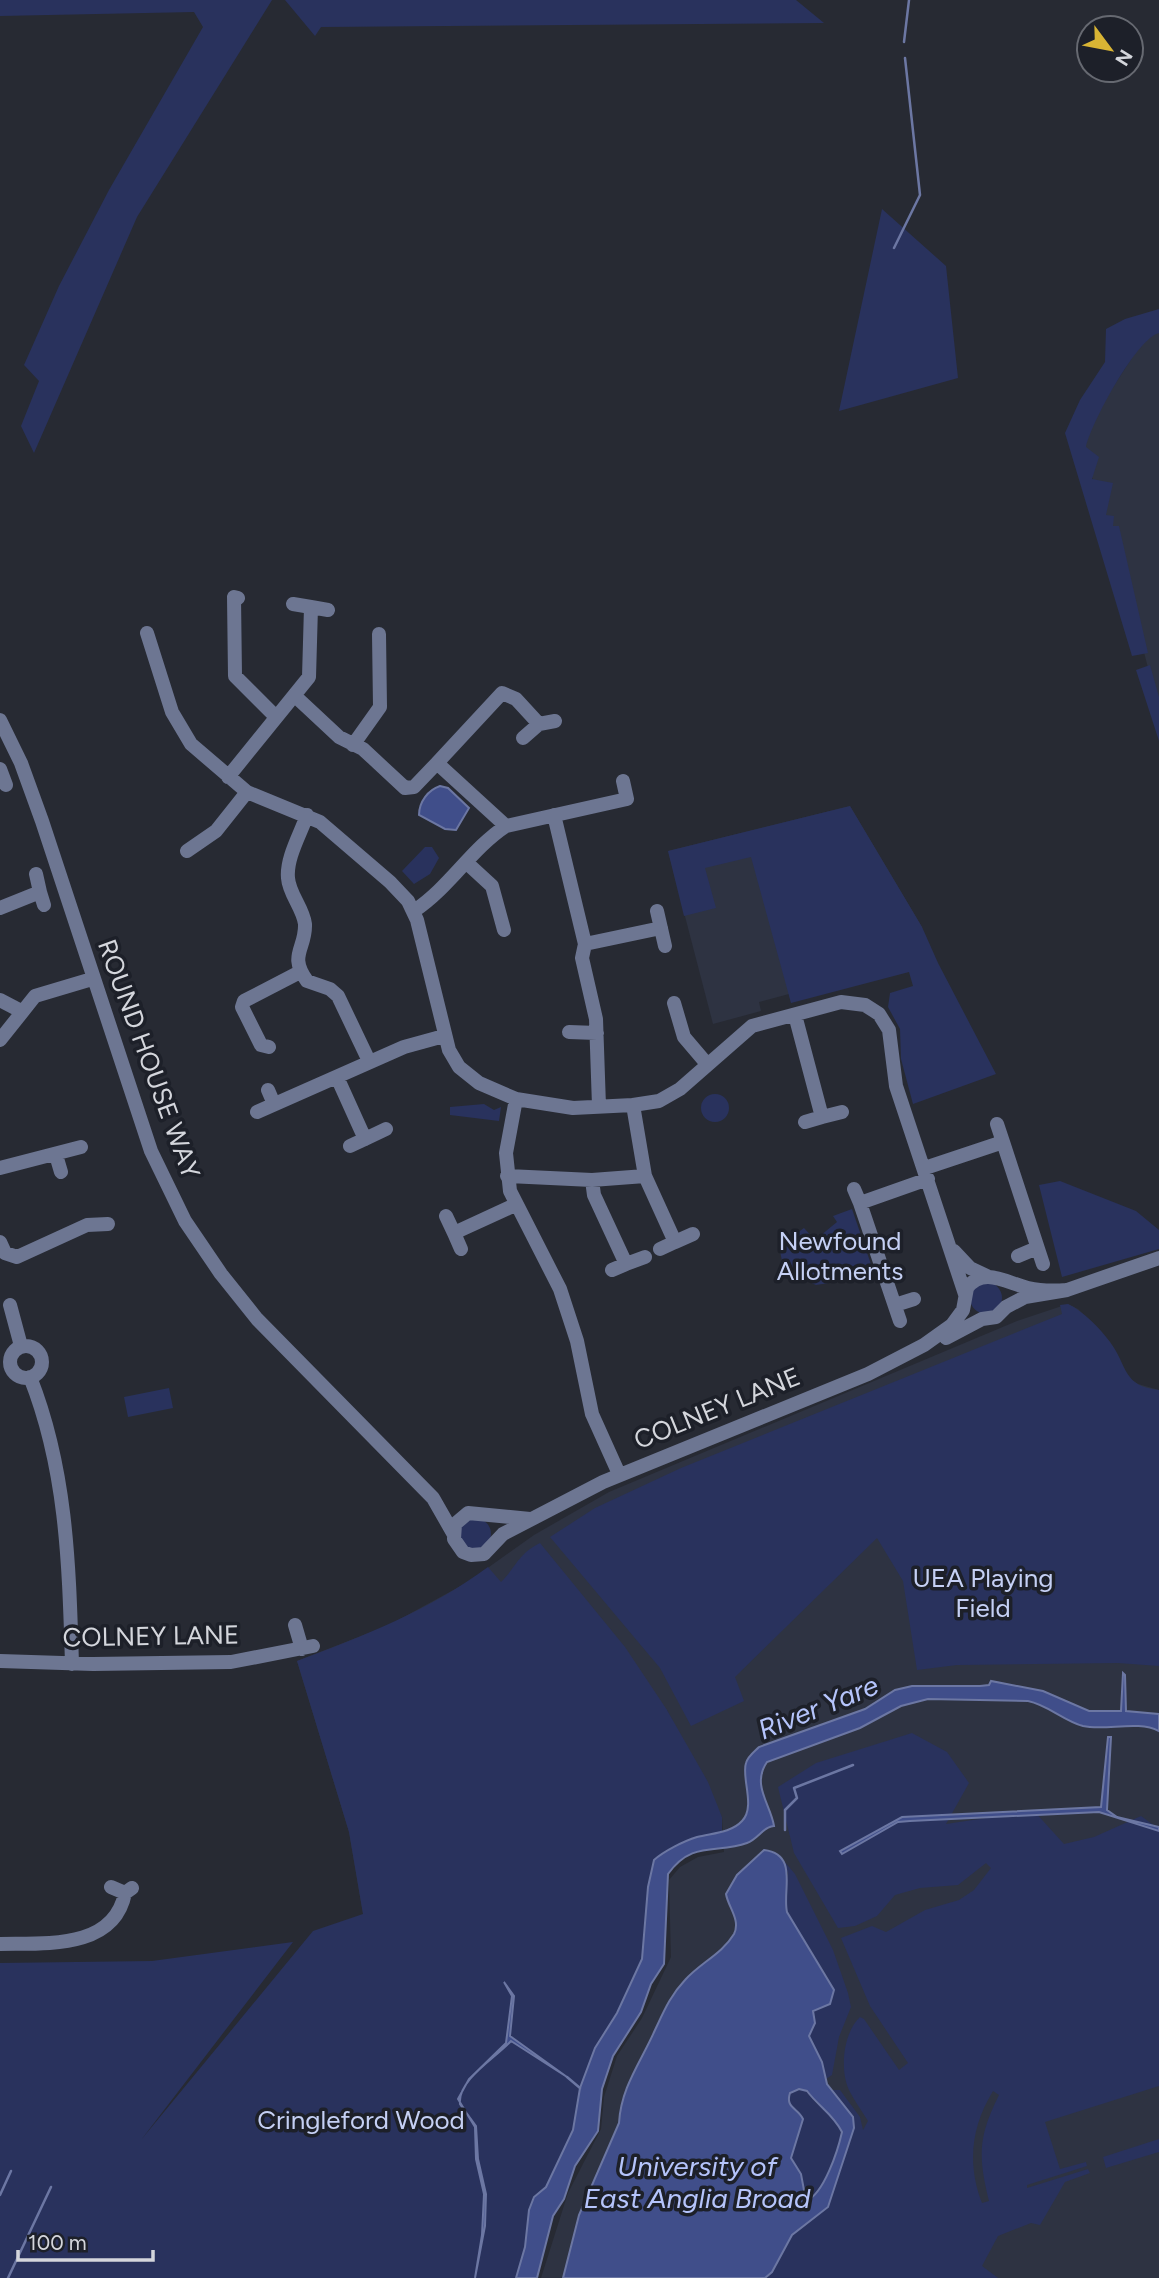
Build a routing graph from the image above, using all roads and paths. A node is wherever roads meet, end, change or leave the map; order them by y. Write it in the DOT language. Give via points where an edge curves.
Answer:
graph roads {
  1 [pos="235,595"];
  2 [pos="293,604"];
  3 [pos="311,607"];
  4 [pos="328,610"];
  5 [pos="215,613"];
  6 [pos="232,615"];
  7 [pos="147,633"];
  8 [pos="384,638"];
  9 [pos="295,696"];
  10 [pos="275,716"];
  11 [pos="0,720"];
  12 [pos="555,720"];
  13 [pos="539,724"];
  14 [pos="523,738"];
  15 [pos="353,745"];
  16 [pos="437,763"];
  17 [pos="0,769"];
  18 [pos="228,777"];
  19 [pos="622,781"];
  20 [pos="6,785"];
  21 [pos="247,792"];
  22 [pos="307,815"];
  23 [pos="554,815"];
  24 [pos="506,826"];
  25 [pos="187,851"];
  26 [pos="467,863"];
  27 [pos="36,874"];
  28 [pos="0,908"];
  29 [pos="414,911"];
  30 [pos="657,911"];
  31 [pos="661,928"];
  32 [pos="504,930"];
  33 [pos="585,944"];
  34 [pos="665,946"];
  35 [pos="300,972"];
  36 [pos="92,979"];
  37 [pos="0,1000"];
  38 [pos="674,1003"];
  39 [pos="21,1011"];
  40 [pos="796,1015"];
  41 [pos="569,1032"];
  42 [pos="597,1033"];
  43 [pos="444,1036"];
  44 [pos="0,1040"];
  45 [pos="269,1047"];
  46 [pos="369,1061"];
  47 [pos="707,1064"];
  48 [pos="337,1077"];
  49 [pos="268,1090"];
  50 [pos="516,1098"];
  51 [pos="274,1104"];
  52 [pos="634,1105"];
  53 [pos="599,1106"];
  54 [pos="257,1112"];
  55 [pos="842,1112"];
  56 [pos="822,1117"];
  57 [pos="805,1122"];
  58 [pos="997,1124"];
  59 [pos="386,1129"];
  60 [pos="365,1139"];
  61 [pos="1003,1142"];
  62 [pos="350,1146"];
  63 [pos="81,1147"];
  64 [pos="56,1155"];
  65 [pos="0,1168"];
  66 [pos="61,1172"];
  67 [pos="926,1173"];
  68 [pos="507,1176"];
  69 [pos="645,1176"];
  70 [pos="592,1180"];
  71 [pos="515,1205"];
  72 [pos="446,1216"];
  73 [pos="108,1224"];
  74 [pos="454,1233"];
  75 [pos="693,1234"];
  76 [pos="675,1241"];
  77 [pos="0,1242"];
  78 [pos="951,1247"];
  79 [pos="1037,1248"];
  80 [pos="461,1249"];
  81 [pos="660,1249"];
  82 [pos="1018,1256"];
  83 [pos="645,1257"];
  84 [pos="1159,1258"];
  85 [pos="1043,1264"];
  86 [pos="991,1277"];
  87 [pos="1067,1290"];
  88 [pos="965,1298"];
  89 [pos="914,1299"];
  90 [pos="10,1306"];
  91 [pos="895,1306"];
  92 [pos="1006,1307"];
  93 [pos="982,1319"];
  94 [pos="900,1321"];
  95 [pos="924,1345"];
  96 [pos="21,1346"];
  97 [pos="30,1377"];
  98 [pos="620,1474"];
  99 [pos="433,1498"];
  100 [pos="468,1513"];
  101 [pos="486,1514"];
  102 [pos="530,1519"];
  103 [pos="453,1533"];
  104 [pos="494,1544"];
  105 [pos="295,1625"];
  106 [pos="0,1661"];
  107 [pos="72,1664"];
  108 [pos="123,1889"];
  109 [pos="0,1944"];
  1 -- 6 [label="street"];
  2 -- 3 [label="street"];
  3 -- 4 [label="street"];
  3 -- 9 [label="street" via="311,670"];
  5 -- 6 [label="street"];
  6 -- 10 [label="street" via="235,676"];
  7 -- 18 [label="street" via="166,696 185,735"];
  8 -- 15 [label="street" via="380,707"];
  9 -- 10 [label="street"];
  9 -- 15 [label="street"];
  10 -- 18 [label="street"];
  11 -- 36 [label="street, ROUND HOUSE WAY" via="42,821"];
  12 -- 13 [label="street"];
  13 -- 14 [label="street"];
  13 -- 16 [label="street" via="516,699 502,693"];
  15 -- 16 [label="street" via="405,788 414,787"];
  16 -- 24 [label="street"];
  17 -- 20 [label="street"];
  18 -- 21 [label="street"];
  19 -- 23 [label="street" via="628,806"];
  21 -- 22 [label="street"];
  21 -- 25 [label="street" via="216,831"];
  22 -- 29 [label="street" via="390,882"];
  22 -- 35 [label="street" via="287,877 304,919 305,933 297,952"];
  23 -- 24 [label="street"];
  23 -- 33 [label="street"];
  24 -- 26 [label="street" via="490,836"];
  26 -- 29 [label="street" via="443,890"];
  26 -- 32 [label="street" via="492,886"];
  27 -- 28 [label="street" via="42,898"];
  29 -- 43 [label="street"];
  30 -- 31 [label="street"];
  31 -- 33 [label="street"];
  31 -- 34 [label="street"];
  33 -- 42 [label="street" via="582,958"];
  35 -- 45 [label="street" via="244,1001 242,1007 261,1045"];
  35 -- 46 [label="street" via="307,981 338,996"];
  36 -- 39 [label="street" via="42,992"];
  36 -- 99 [label="street, ROUND HOUSE WAY" via="151,1151 205,1252 257,1319"];
  37 -- 39 [label="street"];
  38 -- 47 [label="street" via="684,1037"];
  39 -- 44 [label="street"];
  40 -- 47 [label="street" via="752,1026"];
  40 -- 56 [label="street"];
  40 -- 67 [label="street" via="848,1001 865,1004 879,1014 889,1030 896,1086"];
  41 -- 42 [label="street"];
  42 -- 53 [label="street"];
  43 -- 46 [label="street" via="420,1040"];
  43 -- 50 [label="street" via="453,1058 468,1075"];
  46 -- 48 [label="street"];
  47 -- 52 [label="street" via="659,1101"];
  48 -- 51 [label="street"];
  48 -- 60 [label="street"];
  49 -- 51 [label="street"];
  50 -- 53 [label="street" via="573,1108"];
  50 -- 68 [label="street" via="509,1128"];
  51 -- 54 [label="street"];
  52 -- 53 [label="street"];
  52 -- 69 [label="street"];
  55 -- 56 [label="street"];
  56 -- 57 [label="street"];
  58 -- 61 [label="street"];
  59 -- 60 [label="street"];
  60 -- 62 [label="street"];
  61 -- 67 [label="street"];
  61 -- 79 [label="street"];
  63 -- 64 [label="street"];
  64 -- 65 [label="street"];
  64 -- 66 [label="street"];
  67 -- 78 [label="street"];
  67 -- 91 [label="street" via="857,1196"];
  68 -- 70 [label="street"];
  68 -- 71 [label="street"];
  69 -- 70 [label="street"];
  69 -- 76 [label="street"];
  70 -- 83 [label="street" via="619,1267"];
  71 -- 74 [label="street"];
  71 -- 98 [label="street" via="560,1289 577,1341 592,1414"];
  72 -- 74 [label="street"];
  73 -- 77 [label="street" via="85,1219 17,1257 5,1253"];
  74 -- 80 [label="street"];
  75 -- 76 [label="street"];
  76 -- 81 [label="street"];
  78 -- 86 [label="street" via="971,1268"];
  78 -- 88 [label="street"];
  79 -- 82 [label="street"];
  79 -- 85 [label="street"];
  84 -- 87 [label="street, COLNEY LANE"];
  86 -- 87 [label="street, COLNEY LANE" via="1027,1288"];
  86 -- 88 [label="street, COLNEY LANE" via="971,1283"];
  86 -- 92 [label="street" via="1007,1292"];
  87 -- 92 [label="street, COLNEY LANE" via="1032,1295"];
  88 -- 93 [label="street" via="971,1314"];
  88 -- 95 [label="street, COLNEY LANE" via="956,1321"];
  89 -- 91 [label="street"];
  90 -- 96 [label="street"];
  91 -- 94 [label="street"];
  92 -- 93 [label="street, COLNEY LANE" via="996,1317"];
  93 -- 95 [label="street, COLNEY LANE"];
  95 -- 98 [label="street, COLNEY LANE" via="868,1374"];
  96 -- 97 [label="street" via="12,1352 10,1365 17,1376"];
  96 -- 97 [label="street" via="34,1347 42,1357 40,1370"];
  97 -- 107 [label="street" via="53,1450 67,1531"];
  98 -- 102 [label="street, COLNEY LANE"];
  99 -- 100 [label="street, ROUND HOUSE WAY"];
  99 -- 103 [label="street, ROUND HOUSE WAY"];
  100 -- 101 [label="street"];
  100 -- 103 [label="street" via="460,1517"];
  101 -- 102 [label="street"];
  101 -- 104 [label="street" via="496,1528"];
  102 -- 104 [label="street, COLNEY LANE"];
  103 -- 104 [label="street, COLNEY LANE" via="457,1547 471,1555 484,1554"];
  105 -- 107 [label="street, COLNEY LANE" via="308,1647 231,1662"];
  106 -- 107 [label="street, COLNEY LANE"];
  108 -- 109 [label="street" via="123,1904 98,1932 82,1939"];
}
